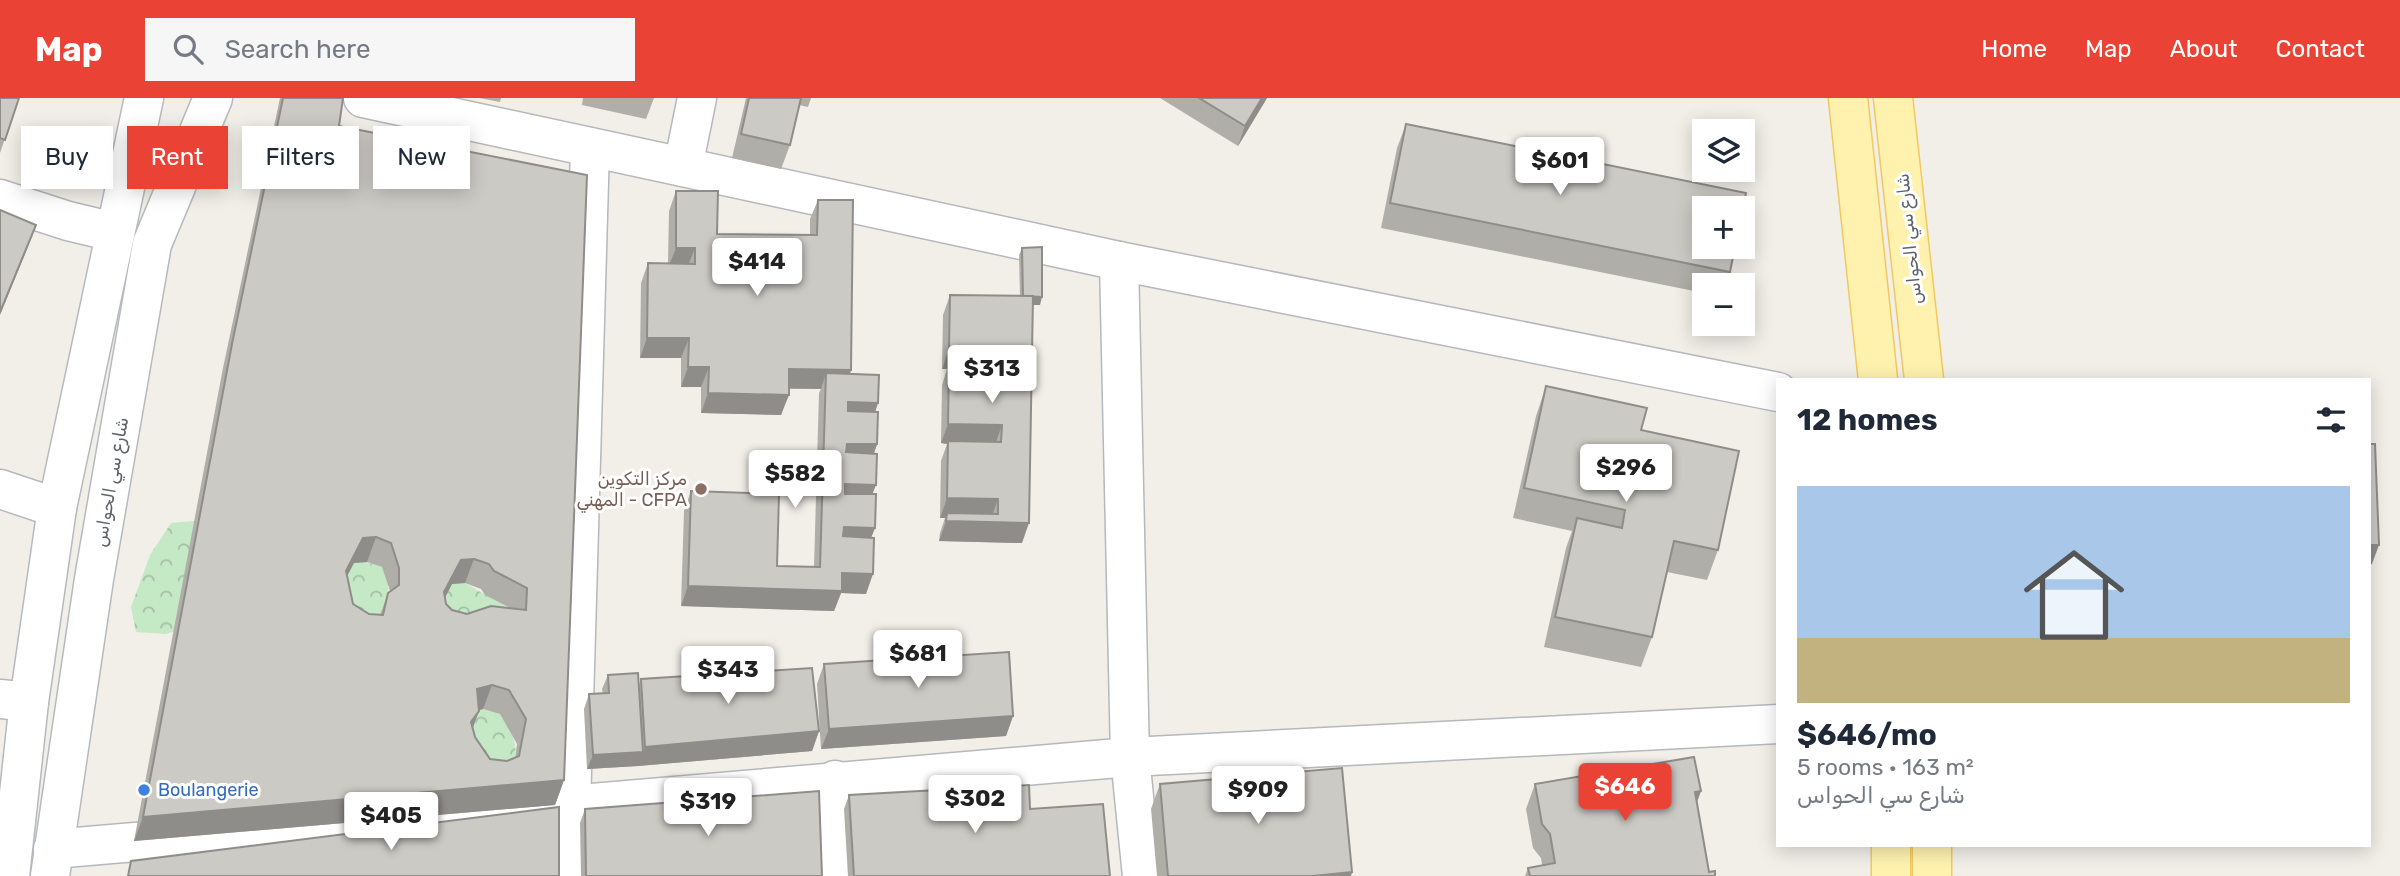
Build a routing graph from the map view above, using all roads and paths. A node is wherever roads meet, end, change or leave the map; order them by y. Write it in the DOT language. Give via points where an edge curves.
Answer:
graph roads {
  1 [pos="144,98"];
  2 [pos="213,98"];
  3 [pos="363,98"];
  4 [pos="697,98"];
  5 [pos="1849,98"];
  6 [pos="1894,98"];
  7 [pos="590,147"];
  8 [pos="683,167"];
  9 [pos="0,198"];
  10 [pos="114,232"];
  11 [pos="152,244"];
  12 [pos="1119,261"];
  13 [pos="1878,378"];
  14 [pos="1924,378"];
  15 [pos="1776,392"];
  16 [pos="0,489"];
  17 [pos="57,508"];
  18 [pos="15,701"];
  19 [pos="1776,724"];
  20 [pos="1130,757"];
  21 [pos="835,780"];
  22 [pos="569,805"];
  23 [pos="1891,847"];
  24 [pos="1932,847"];
  25 [pos="7,862"];
  26 [pos="52,863"];
  27 [pos="569,876"];
  28 [pos="838,876"];
  29 [pos="1142,876"];
  30 [pos="1891,876"];
  31 [pos="1932,876"];
  1 -- 10 [label="street"];
  2 -- 11 [label="street, شارع سي الحواس"];
  3 -- 7 [label="street"];
  4 -- 8 [label="street"];
  5 -- 13 [label="main road"];
  6 -- 14 [label="main road, شارع سي الحواس"];
  7 -- 8 [label="street"];
  7 -- 22 [label="street"];
  8 -- 12 [label="street"];
  9 -- 10 [label="street"];
  10 -- 11 [label="street"];
  10 -- 17 [label="street"];
  11 -- 26 [label="street, شارع سي الحواس" via="94,579"];
  12 -- 15 [label="street"];
  12 -- 20 [label="street"];
  16 -- 17 [label="street"];
  17 -- 18 [label="street"];
  18 -- 25 [label="street"];
  19 -- 20 [label="street"];
  20 -- 21 [label="street"];
  20 -- 29 [label="street"];
  21 -- 22 [label="street"];
  21 -- 28 [label="street"];
  22 -- 26 [label="street"];
  22 -- 27 [label="street"];
  23 -- 30 [label="main road"];
  24 -- 31 [label="main road"];
  25 -- 26 [label="street"];
}
